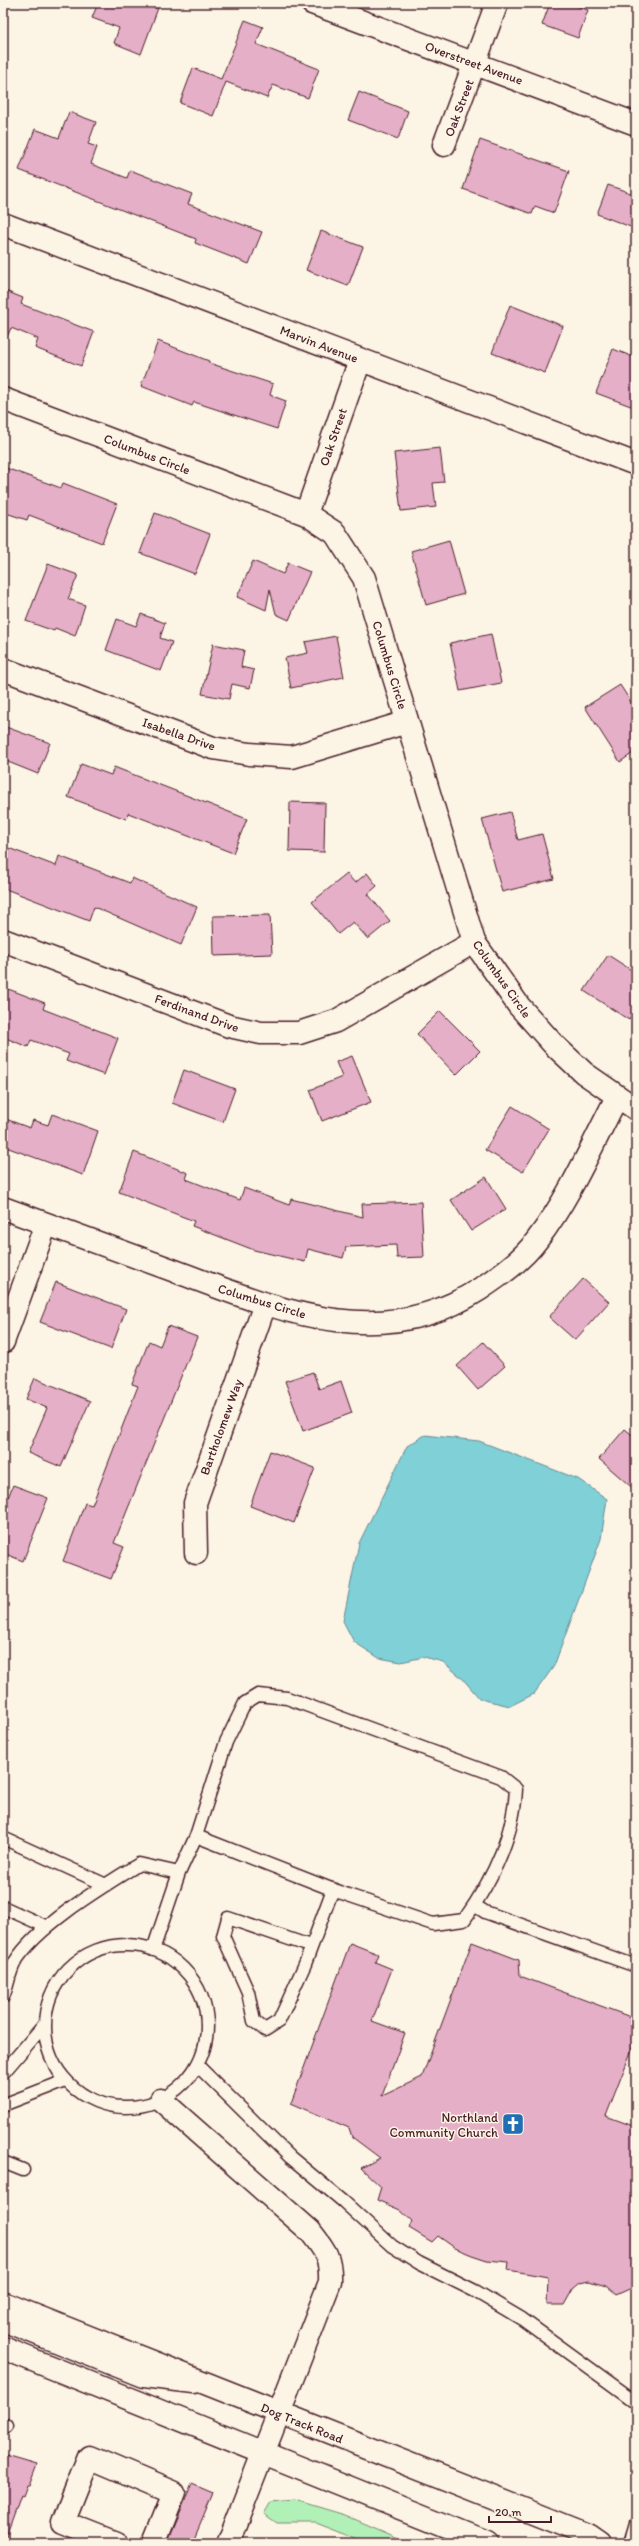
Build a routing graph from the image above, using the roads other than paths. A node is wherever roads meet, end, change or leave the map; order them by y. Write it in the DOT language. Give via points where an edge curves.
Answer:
graph roads {
  1 [pos="312,3"];
  2 [pos="497,3"];
  3 [pos="476,64"];
  4 [pos="636,124"];
  5 [pos="444,145"];
  6 [pos="3,224"];
  7 [pos="360,360"];
  8 [pos="3,399"];
  9 [pos="636,464"];
  10 [pos="306,514"];
  11 [pos="3,670"];
  12 [pos="407,722"];
  13 [pos="3,940"];
  14 [pos="474,942"];
  15 [pos="617,1097"];
  16 [pos="636,1109"];
  17 [pos="3,1208"];
  18 [pos="46,1224"];
  19 [pos="265,1304"];
  20 [pos="3,1342"];
  21 [pos="196,1553"];
  22 [pos="196,1836"];
  23 [pos="3,1838"];
  24 [pos="179,1873"];
  25 [pos="106,1885"];
  26 [pos="333,1890"];
  27 [pos="474,1905"];
  28 [pos="3,1907"];
  29 [pos="47,1927"];
  30 [pos="310,1946"];
  31 [pos="153,1950"];
  32 [pos="636,1966"];
  33 [pos="3,1997"];
  34 [pos="44,2025"];
  35 [pos="197,2065"];
  36 [pos="3,2073"];
  37 [pos="65,2081"];
  38 [pos="161,2100"];
  39 [pos="3,2105"];
  40 [pos="3,2162"];
  41 [pos="24,2170"];
  42 [pos="3,2303"];
  43 [pos="3,2320"];
  44 [pos="3,2348"];
  45 [pos="205,2384"];
  46 [pos="636,2402"];
  47 [pos="278,2414"];
  48 [pos="264,2451"];
  49 [pos="636,2524"];
  50 [pos="116,2543"];
  51 [pos="154,2543"];
  52 [pos="228,2543"];
  53 [pos="487,2543"];
  54 [pos="601,2543"];
  55 [pos="630,2543"];
  1 -- 3 [label="street, Overstreet Avenue"];
  2 -- 3 [label="street, Oak Street"];
  3 -- 4 [label="street, Overstreet Avenue"];
  3 -- 5 [label="street, Oak Street"];
  6 -- 7 [label="street, Marvin Avenue"];
  7 -- 9 [label="street, Marvin Avenue"];
  7 -- 10 [label="street, Oak Street"];
  8 -- 10 [label="street, Columbus Circle"];
  10 -- 12 [label="street, Columbus Circle" via="334,533 364,578"];
  11 -- 12 [label="street, Isabella Drive" via="213,748 250,754 292,757"];
  12 -- 14 [label="street, Columbus Circle"];
  13 -- 14 [label="street, Ferdinand Drive" via="229,1026 261,1033 299,1033 336,1021"];
  14 -- 15 [label="street, Columbus Circle" via="519,1006 554,1045 584,1073"];
  15 -- 16 [label="street, Columbus Circle"];
  15 -- 19 [label="street, Columbus Circle" via="564,1199 536,1241 503,1274 462,1301 421,1318 381,1324 320,1318"];
  17 -- 18 [label="street, Columbus Circle"];
  18 -- 19 [label="street, Columbus Circle"];
  18 -- 20 [label="street"];
  19 -- 21 [label="street, Bartholomew Way" via="195,1503"];
  22 -- 24 [label="lane"];
  22 -- 26 [label="lane"];
  22 -- 27 [label="lane" via="226,1742 244,1704 258,1694 287,1698 501,1777 516,1789 515,1812 496,1866"];
  23 -- 25 [label="lane"];
  24 -- 25 [label="lane" via="139,1864"];
  24 -- 31 [label="lane"];
  25 -- 29 [label="lane"];
  26 -- 27 [label="lane" via="433,1924 464,1920"];
  26 -- 30 [label="lane"];
  27 -- 32 [label="lane" via="485,1912"];
  28 -- 29 [label="lane"];
  29 -- 33 [label="lane" via="16,1961"];
  30 -- 30 [label="lane" via="305,1964 279,2022 265,2030 254,2021 248,1992 223,1936 228,1918"];
  31 -- 34 [label="lane" via="140,1946 112,1946 85,1955 64,1973 49,1997"];
  31 -- 35 [label="lane" via="167,1955 189,1973 203,1998 208,2025 204,2053"];
  34 -- 36 [label="lane"];
  34 -- 37 [label="lane" via="46,2045"];
  35 -- 38 [label="lane" via="190,2078"];
  35 -- 46 [label="lane" via="290,2157 392,2246 419,2263 475,2290 522,2319"];
  37 -- 38 [label="lane" via="88,2098 114,2107 143,2107"];
  37 -- 39 [label="lane"];
  38 -- 47 [label="street" via="310,2231 329,2257 330,2282"];
  40 -- 41 [label="lane"];
  42 -- 45 [label="street, Dog Track Road"];
  43 -- 45 [label="street" via="143,2376"];
  44 -- 48 [label="street"];
  45 -- 47 [label="street, Dog Track Road"];
  47 -- 48 [label="street"];
  47 -- 54 [label="street, Dog Track Road" via="590,2536"];
  48 -- 52 [label="street"];
  48 -- 53 [label="street"];
  49 -- 55 [label="lane"];
  50 -- 51 [label="street" via="63,2522 89,2457 174,2493"];
}
